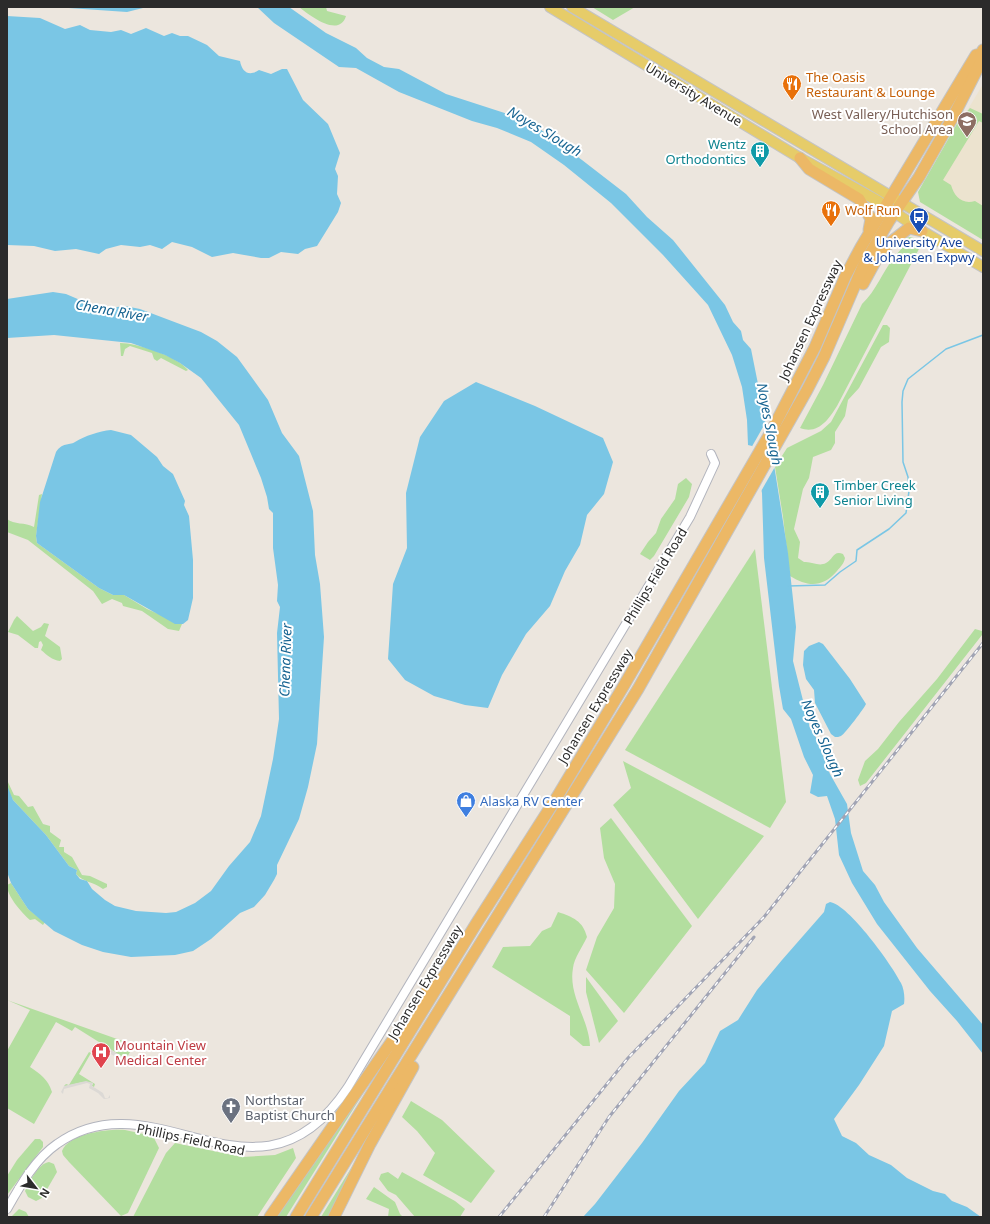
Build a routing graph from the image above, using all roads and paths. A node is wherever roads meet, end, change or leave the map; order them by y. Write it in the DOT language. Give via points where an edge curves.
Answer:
graph roads {
  1 [pos="550,7"];
  2 [pos="572,7"];
  3 [pos="982,52"];
  4 [pos="800,158"];
  5 [pos="891,196"];
  6 [pos="903,203"];
  7 [pos="885,206"];
  8 [pos="895,213"];
  9 [pos="922,230"];
  10 [pos="868,236"];
  11 [pos="983,251"];
  12 [pos="983,267"];
  13 [pos="824,357"];
  14 [pos="711,454"];
  15 [pos="476,924"];
  16 [pos="454,988"];
  17 [pos="7,1209"];
  18 [pos="270,1217"];
  19 [pos="296,1217"];
  20 [pos="311,1217"];
  21 [pos="334,1217"];
  1 -- 4 [label="main road, University Avenue"];
  2 -- 5 [label="main road, University Avenue"];
  3 -- 5 [label="highway, Johansen Expressway" via="976,55"];
  3 -- 6 [label="highway, Johansen Expressway" via="982,60 964,96"];
  4 -- 7 [label="main road, University Avenue"];
  4 -- 10 [label="highway" via="809,169 859,200 871,219"];
  5 -- 6 [label="main road, University Avenue"];
  5 -- 7 [label="highway, Johansen Expressway"];
  6 -- 8 [label="highway, Johansen Expressway"];
  6 -- 11 [label="main road, University Avenue"];
  7 -- 8 [label="main road, University Avenue"];
  7 -- 10 [label="highway, Johansen Expressway"];
  8 -- 9 [label="main road, University Avenue"];
  8 -- 13 [label="highway, Johansen Expressway" via="864,264"];
  9 -- 12 [label="main road, University Avenue"];
  9 -- 13 [label="highway" via="909,228 880,252 840,336"];
  10 -- 15 [label="highway, Johansen Expressway" via="845,277 815,347 772,432 565,784"];
  13 -- 16 [label="highway, Johansen Expressway" via="638,689"];
  14 -- 17 [label="street, Phillips Field Road" via="715,463 690,517 328,1117 294,1142 274,1149 252,1152 224,1149 131,1126 112,1125 88,1129 68,1137 47,1152 30,1172"];
  15 -- 18 [label="highway" via="440,971"];
  15 -- 19 [label="highway, Johansen Expressway"];
  16 -- 20 [label="highway, Johansen Expressway"];
  16 -- 21 [label="highway" via="450,1004 388,1110"];
}
